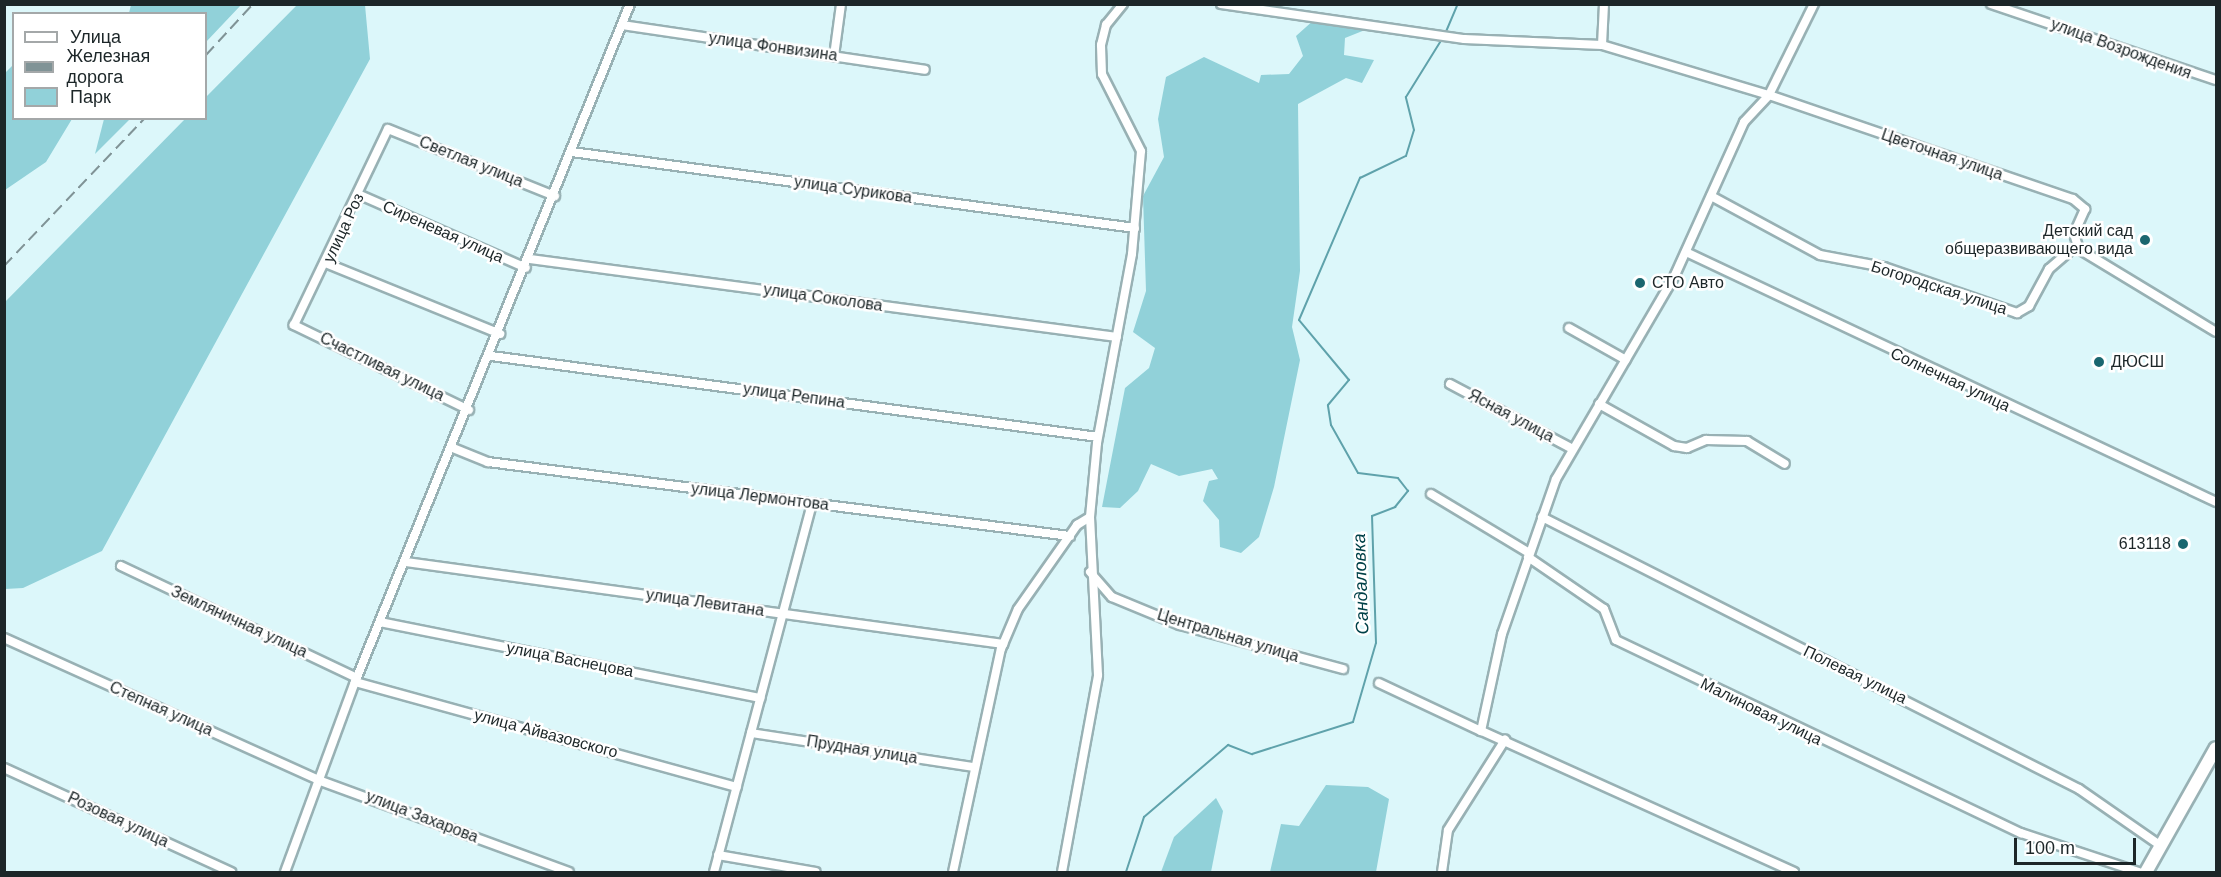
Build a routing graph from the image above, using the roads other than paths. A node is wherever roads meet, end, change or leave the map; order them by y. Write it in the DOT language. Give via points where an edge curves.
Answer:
graph roads {
  1 [pos="630,4"];
  2 [pos="841,4"];
  3 [pos="1123,4"];
  4 [pos="1221,4"];
  5 [pos="1604,4"];
  6 [pos="1814,4"];
  7 [pos="1991,4"];
  8 [pos="622,25"];
  9 [pos="1602,45"];
  10 [pos="834,56"];
  11 [pos="925,70"];
  12 [pos="2217,80"];
  13 [pos="1769,95"];
  14 [pos="388,129"];
  15 [pos="572,152"];
  16 [pos="360,195"];
  17 [pos="555,196"];
  18 [pos="1711,196"];
  19 [pos="1135,228"];
  20 [pos="2077,245"];
  21 [pos="1686,252"];
  22 [pos="328,264"];
  23 [pos="528,264"];
  24 [pos="294,325"];
  25 [pos="1569,328"];
  26 [pos="2217,332"];
  27 [pos="500,334"];
  28 [pos="1117,337"];
  29 [pos="491,356"];
  30 [pos="1626,360"];
  31 [pos="1450,384"];
  32 [pos="1599,404"];
  33 [pos="469,410"];
  34 [pos="1098,437"];
  35 [pos="453,448"];
  36 [pos="1571,448"];
  37 [pos="1785,464"];
  38 [pos="1431,494"];
  39 [pos="2217,502"];
  40 [pos="812,504"];
  41 [pos="1090,517"];
  42 [pos="1542,517"];
  43 [pos="1070,536"];
  44 [pos="1529,555"];
  45 [pos="406,562"];
  46 [pos="121,566"];
  47 [pos="1090,571"];
  48 [pos="783,613"];
  49 [pos="380,622"];
  50 [pos="4,638"];
  51 [pos="1003,644"];
  52 [pos="1344,669"];
  53 [pos="356,680"];
  54 [pos="1379,683"];
  55 [pos="760,698"];
  56 [pos="1481,731"];
  57 [pos="751,733"];
  58 [pos="1505,740"];
  59 [pos="2217,748"];
  60 [pos="973,767"];
  61 [pos="4,768"];
  62 [pos="318,780"];
  63 [pos="737,787"];
  64 [pos="2161,846"];
  65 [pos="718,855"];
  66 [pos="1062,872"];
  67 [pos="231,873"];
  68 [pos="285,873"];
  69 [pos="569,873"];
  70 [pos="714,873"];
  71 [pos="816,873"];
  72 [pos="953,873"];
  73 [pos="1442,873"];
  74 [pos="1794,873"];
  75 [pos="2139,873"];
  76 [pos="2146,873"];
  1 -- 8 [label="street"];
  2 -- 10 [label="street"];
  3 -- 19 [label="street" via="1106,25 1102,64 1141,151"];
  4 -- 9 [label="street, Цветочная улица" via="1455,38"];
  5 -- 9 [label="street"];
  6 -- 13 [label="street"];
  7 -- 12 [label="street, улица Возрождения"];
  8 -- 10 [label="street, улица Фонвизина"];
  8 -- 15 [label="street"];
  9 -- 13 [label="street, Цветочная улица"];
  10 -- 11 [label="street, улица Фонвизина"];
  13 -- 18 [label="street" via="1744,122"];
  13 -- 20 [label="street, Цветочная улица" via="2073,199 2085,210 2074,234"];
  14 -- 16 [label="street, улица Роз"];
  14 -- 17 [label="street, Светлая улица"];
  15 -- 17 [label="street"];
  15 -- 19 [label="street, улица Сурикова"];
  16 -- 22 [label="street, улица Роз"];
  16 -- 23 [label="street, Сиреневая улица"];
  17 -- 23 [label="street"];
  18 -- 20 [label="street, Богородская улица" via="1820,255 1884,267 2017,313 2029,306 2049,269"];
  18 -- 21 [label="street"];
  19 -- 28 [label="street"];
  20 -- 26 [label="street"];
  21 -- 30 [label="street"];
  21 -- 39 [label="street, Солнечная улица"];
  22 -- 24 [label="street, улица Роз"];
  22 -- 27 [label="street"];
  23 -- 27 [label="street"];
  23 -- 28 [label="street, улица Соколова"];
  24 -- 33 [label="street, Счастливая улица"];
  25 -- 30 [label="street"];
  27 -- 29 [label="street"];
  28 -- 34 [label="street"];
  29 -- 33 [label="street"];
  29 -- 34 [label="street, улица Репина"];
  30 -- 32 [label="street"];
  31 -- 36 [label="street, Ясная улица"];
  32 -- 36 [label="street"];
  32 -- 37 [label="street" via="1674,446 1747,441"];
  33 -- 35 [label="street"];
  34 -- 41 [label="street"];
  35 -- 40 [label="street, улица Лермонтова" via="488,462"];
  35 -- 45 [label="street"];
  36 -- 42 [label="street"];
  38 -- 44 [label="street, Малиновая улица"];
  40 -- 43 [label="street, улица Лермонтова"];
  40 -- 48 [label="street"];
  41 -- 43 [label="street"];
  41 -- 47 [label="street"];
  42 -- 44 [label="street"];
  42 -- 64 [label="street, Полевая улица" via="2079,789"];
  43 -- 51 [label="street" via="1018,609"];
  44 -- 56 [label="street" via="1502,634"];
  44 -- 75 [label="street, Малиновая улица" via="1604,609 1616,640 2021,833"];
  45 -- 48 [label="street, улица Левитана"];
  45 -- 49 [label="street"];
  46 -- 53 [label="street, Земляничная улица"];
  47 -- 52 [label="street, Центральная улица" via="1112,597 1180,625"];
  47 -- 66 [label="street" via="1098,675"];
  48 -- 51 [label="street, улица Левитана"];
  48 -- 55 [label="street"];
  49 -- 53 [label="street"];
  49 -- 55 [label="street, улица Васнецова"];
  50 -- 62 [label="street, Степная улица"];
  51 -- 60 [label="street"];
  53 -- 62 [label="street"];
  53 -- 63 [label="street, улица Айвазовского"];
  54 -- 56 [label="street"];
  55 -- 57 [label="street"];
  56 -- 58 [label="street"];
  57 -- 60 [label="street, Прудная улица"];
  57 -- 63 [label="street"];
  58 -- 73 [label="street" via="1448,830"];
  58 -- 74 [label="street"];
  59 -- 64 [label="highway"];
  60 -- 72 [label="street"];
  61 -- 67 [label="street, Розовая улица"];
  62 -- 68 [label="street"];
  62 -- 69 [label="street, улица Захарова"];
  63 -- 65 [label="street"];
  64 -- 76 [label="highway"];
  65 -- 70 [label="street"];
  65 -- 71 [label="street"];
}
